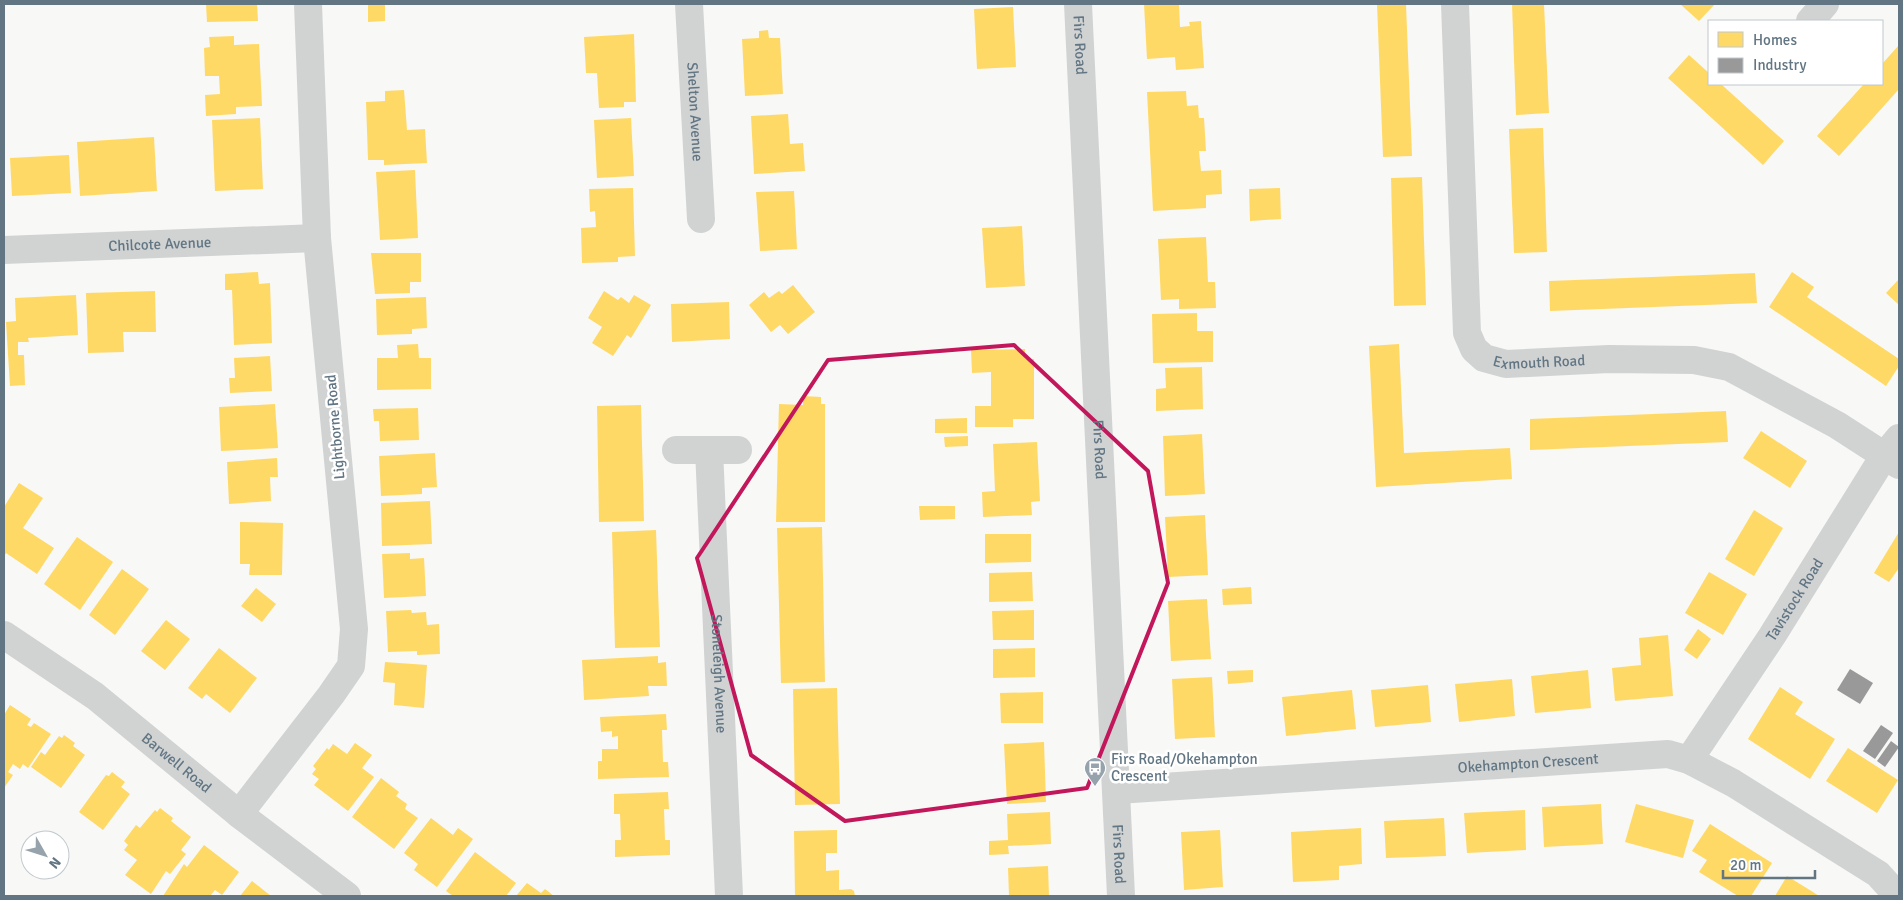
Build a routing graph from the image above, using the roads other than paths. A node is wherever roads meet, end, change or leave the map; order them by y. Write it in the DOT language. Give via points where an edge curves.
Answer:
graph roads {
  1 [pos="308,4"];
  2 [pos="689,4"];
  3 [pos="1078,4"];
  4 [pos="1456,4"];
  5 [pos="1825,4"];
  6 [pos="1811,20"];
  7 [pos="701,219"];
  8 [pos="317,238"];
  9 [pos="4,250"];
  10 [pos="676,450"];
  11 [pos="709,450"];
  12 [pos="738,450"];
  13 [pos="1894,453"];
  14 [pos="4,634"];
  15 [pos="1689,760"];
  16 [pos="1117,790"];
  17 [pos="240,814"];
  18 [pos="347,896"];
  19 [pos="729,896"];
  20 [pos="1121,896"];
  21 [pos="1898,896"];
  1 -- 8 [label="street, Lightborne Road"];
  2 -- 7 [label="street, Shelton Avenue"];
  3 -- 16 [label="street, Firs Road"];
  4 -- 13 [label="street, Exmouth Road" via="1467,333 1474,349 1484,358 1506,364 1694,360 1729,367"];
  5 -- 6 [label="street"];
  8 -- 9 [label="street, Chilcote Avenue"];
  8 -- 17 [label="street, Lightborne Road" via="354,629 351,666"];
  10 -- 11 [label="street"];
  11 -- 12 [label="street"];
  11 -- 19 [label="street, Stoneleigh Avenue"];
  13 -- 15 [label="street, Tavistock Road"];
  14 -- 17 [label="street, Barwell Road" via="95,696"];
  15 -- 16 [label="street, Okehampton Crescent" via="1668,754"];
  15 -- 21 [label="street, Okehampton Crescent" via="1733,782 1878,874"];
  16 -- 20 [label="street, Firs Road"];
  17 -- 18 [label="street, Barwell Road"];
}
